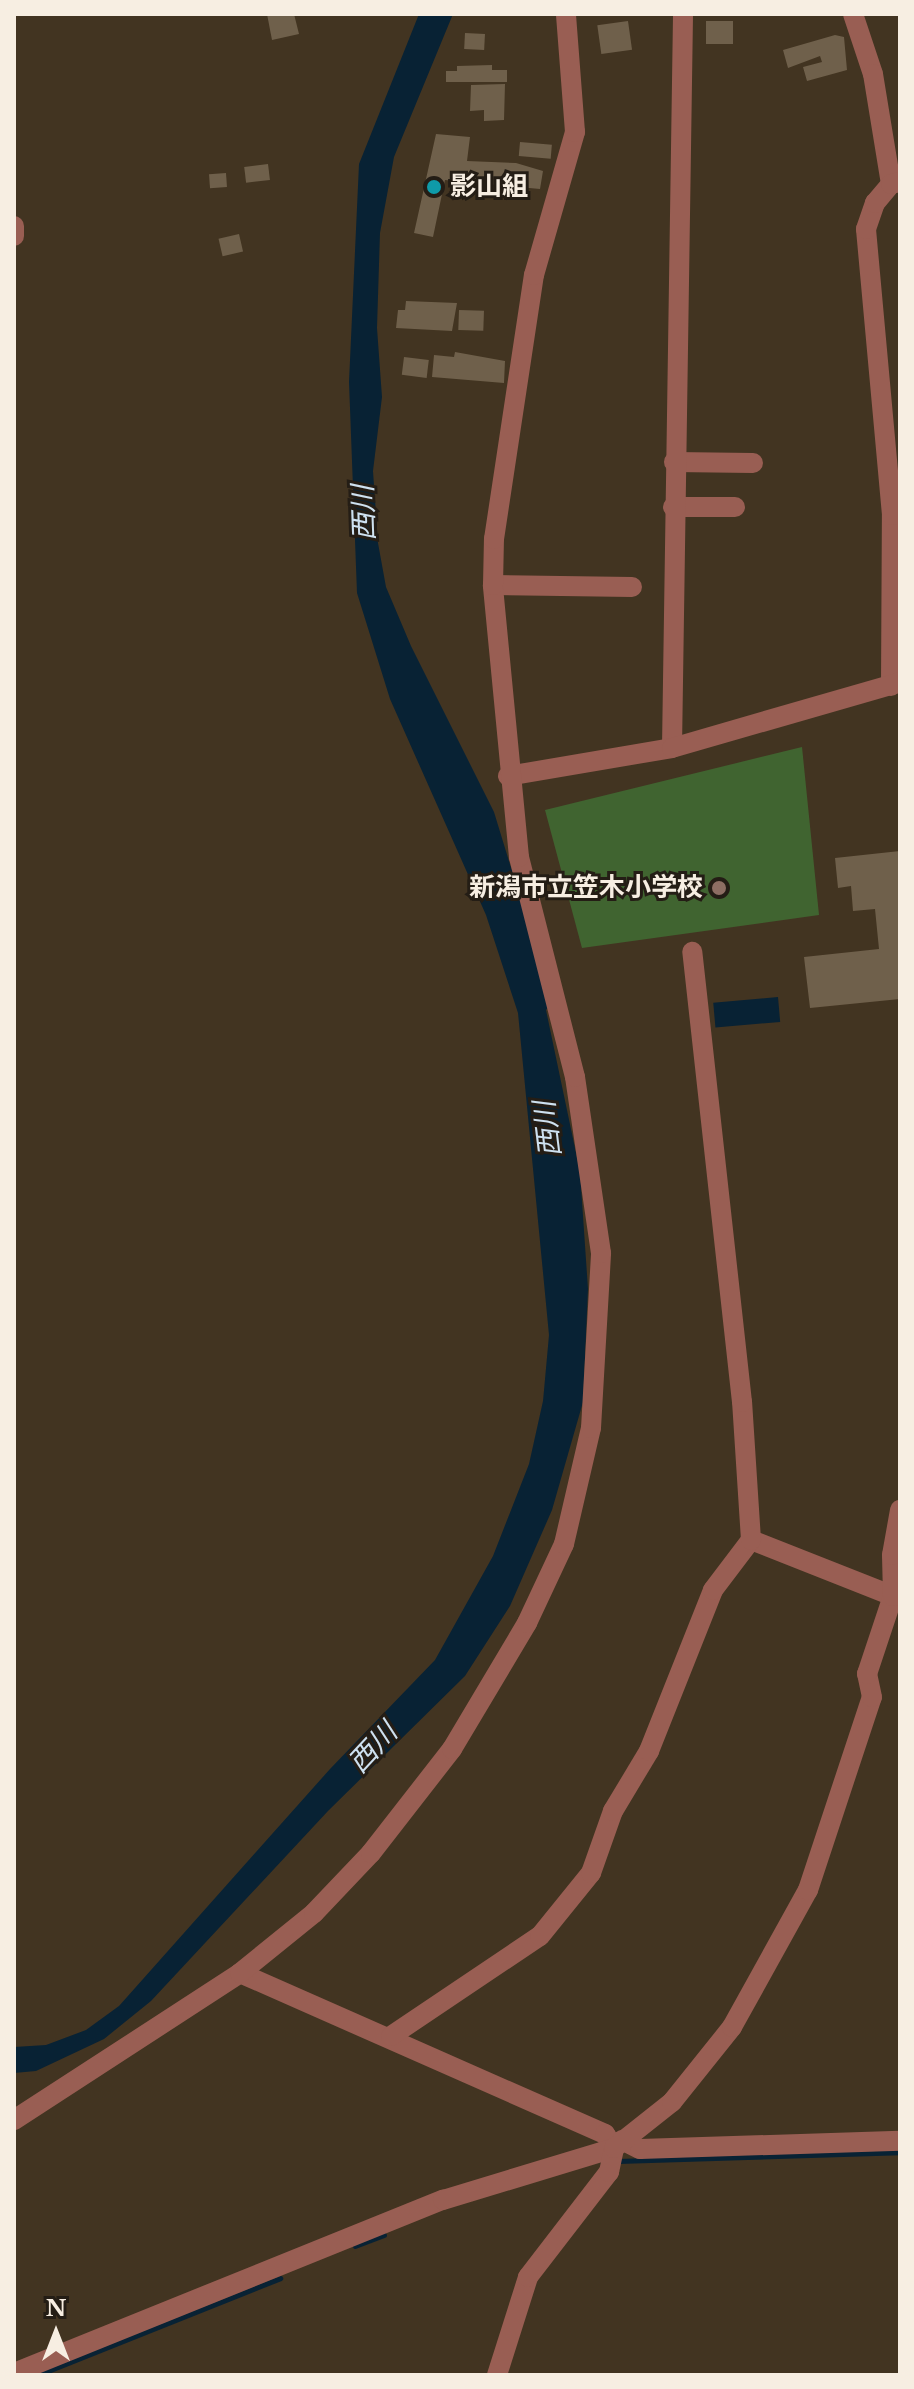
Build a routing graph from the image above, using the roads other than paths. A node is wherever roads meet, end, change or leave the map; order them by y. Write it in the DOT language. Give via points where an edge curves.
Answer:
graph roads {
  1 [pos="566,14"];
  2 [pos="683,14"];
  3 [pos="853,14"];
  4 [pos="895,183"];
  5 [pos="14,226"];
  6 [pos="14,236"];
  7 [pos="674,462"];
  8 [pos="753,463"];
  9 [pos="673,507"];
  10 [pos="735,507"];
  11 [pos="493,585"];
  12 [pos="632,587"];
  13 [pos="896,684"];
  14 [pos="672,748"];
  15 [pos="508,776"];
  16 [pos="692,952"];
  17 [pos="900,1510"];
  18 [pos="751,1540"];
  19 [pos="893,1596"];
  20 [pos="240,1973"];
  21 [pos="391,2036"];
  22 [pos="14,2120"];
  23 [pos="900,2141"];
  24 [pos="614,2152"];
  25 [pos="14,2373"];
  26 [pos="497,2375"];
  1 -- 11 [label="street" via="575,132 534,275 494,539"];
  2 -- 7 [label="street"];
  3 -- 4 [label="street" via="873,74"];
  4 -- 13 [label="street" via="875,203 866,229 892,515"];
  5 -- 6 [label="street"];
  7 -- 8 [label="street"];
  7 -- 9 [label="street"];
  9 -- 10 [label="street"];
  9 -- 14 [label="street"];
  11 -- 12 [label="street"];
  11 -- 15 [label="street"];
  13 -- 14 [label="street"];
  14 -- 15 [label="street"];
  15 -- 20 [label="street" via="519,857 575,1077 590,1162 601,1253 591,1428 564,1544 527,1623 452,1749 362,1863 314,1913"];
  16 -- 18 [label="street" via="742,1402"];
  17 -- 19 [label="street" via="892,1555"];
  18 -- 19 [label="street"];
  18 -- 21 [label="street" via="713,1590 649,1751 613,1811 591,1873 540,1936"];
  19 -- 24 [label="street" via="867,1674 872,1697 808,1890 787,1933 732,2027 700,2069"];
  20 -- 21 [label="street"];
  20 -- 22 [label="street"];
  21 -- 24 [label="street" via="605,2134"];
  23 -- 24 [label="street"];
  24 -- 25 [label="street" via="443,2200"];
  24 -- 26 [label="street" via="528,2277"];
}
